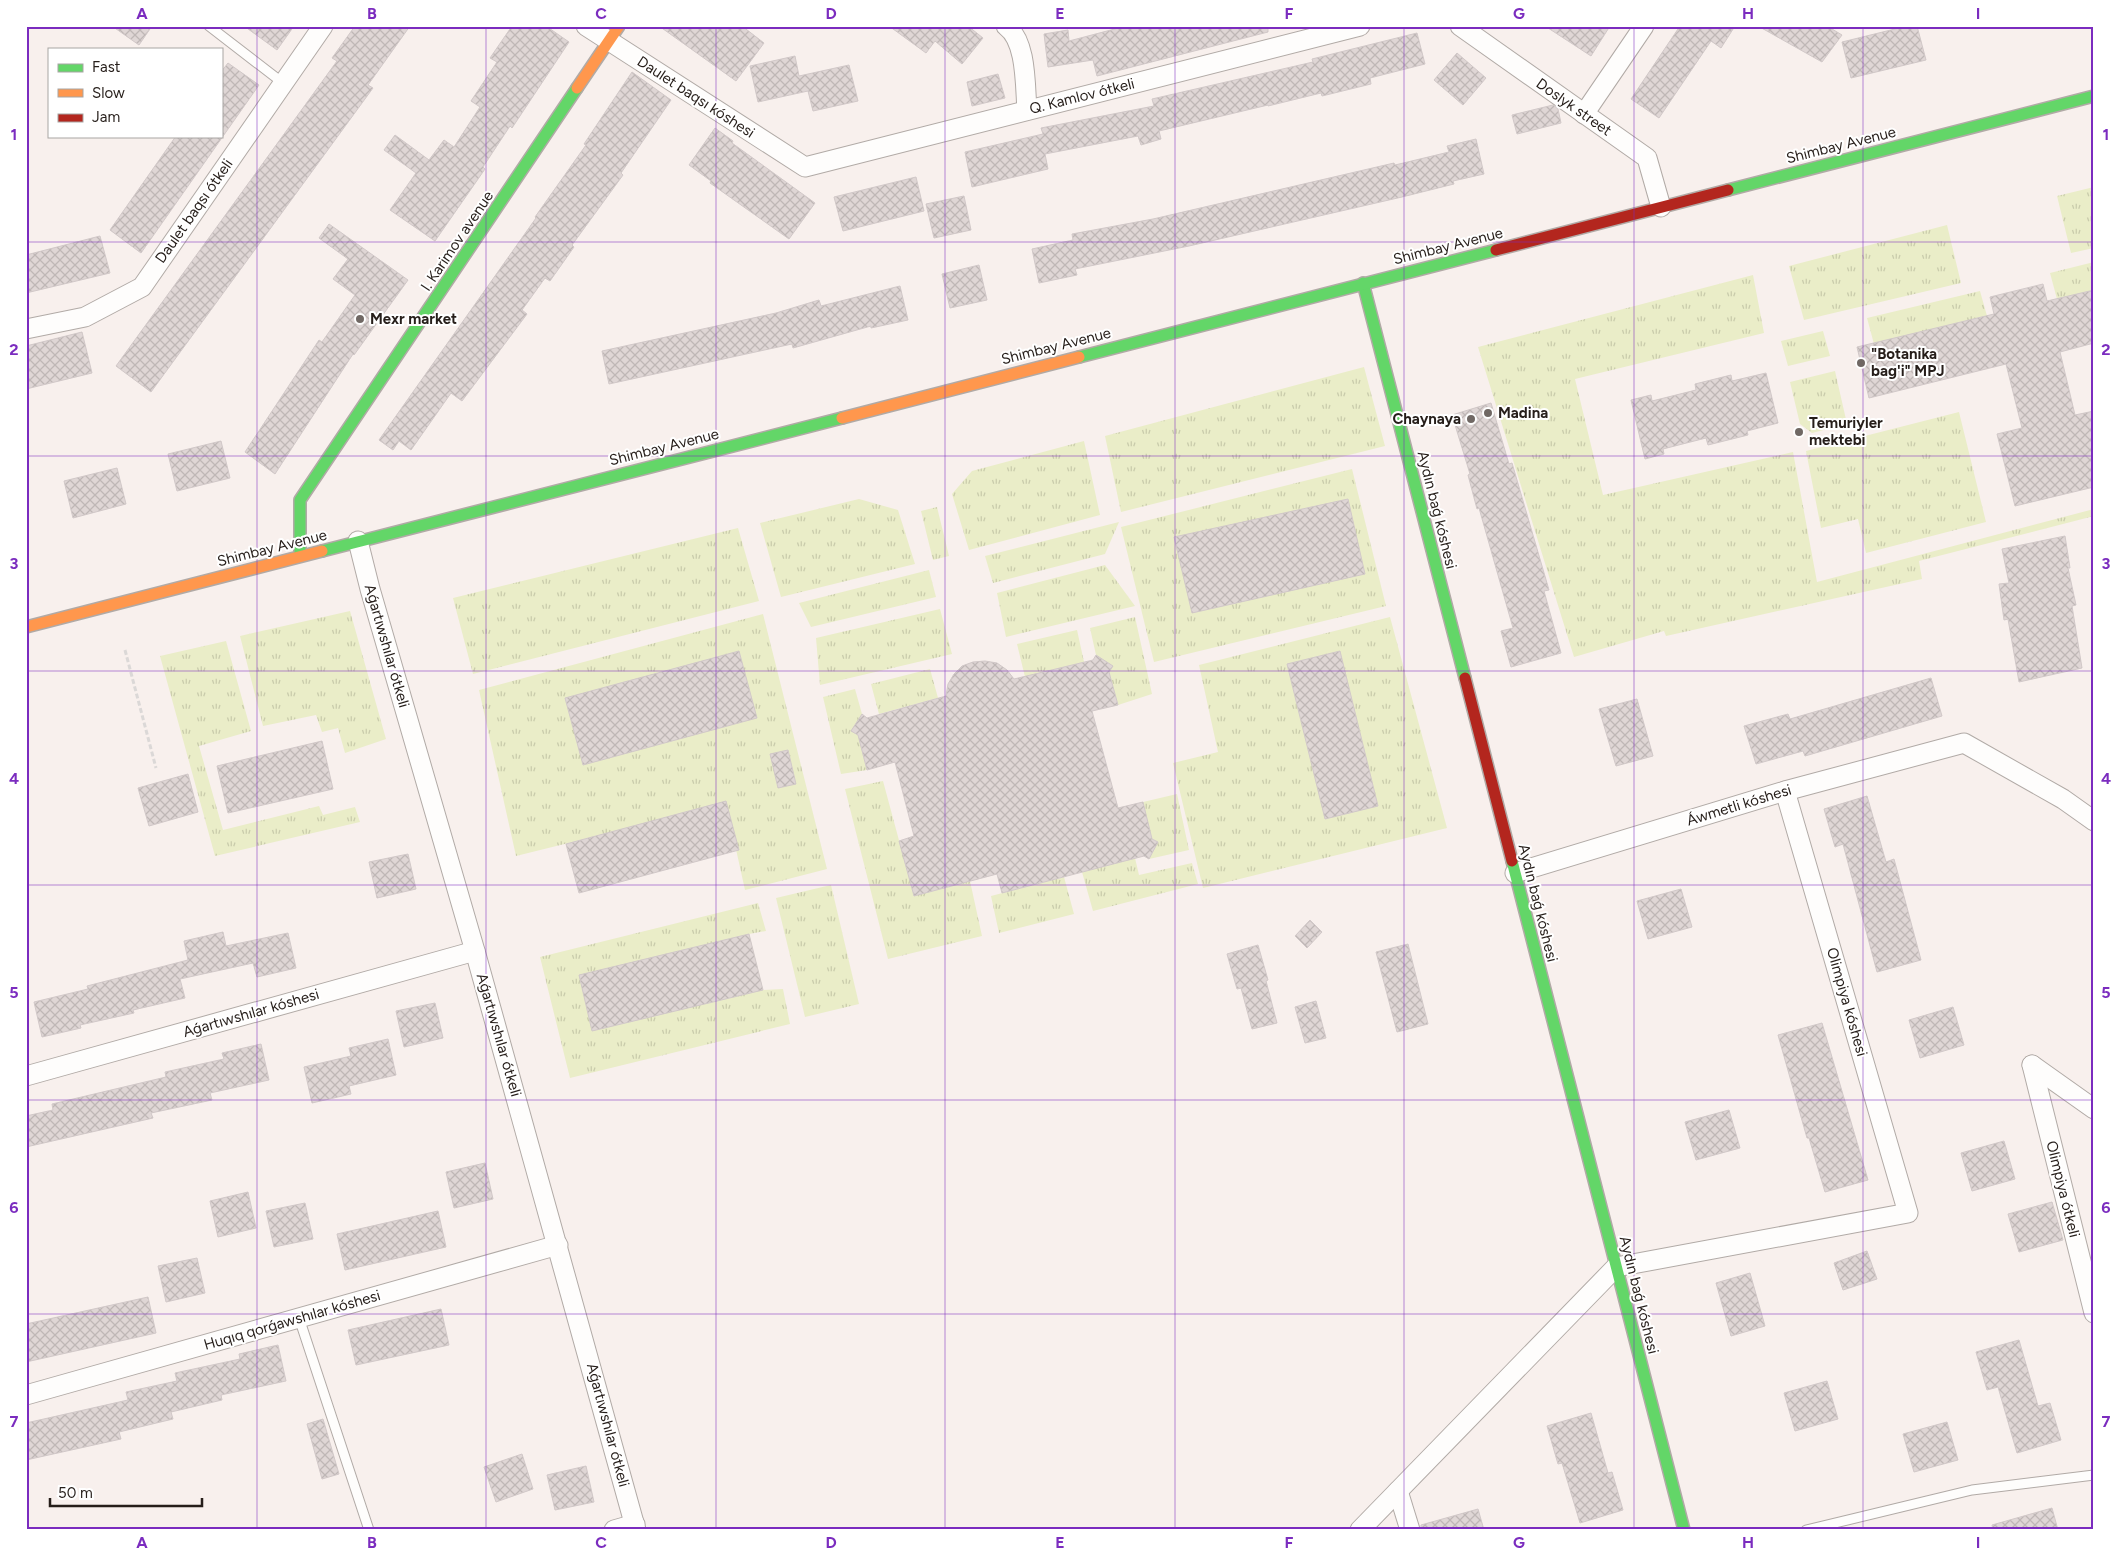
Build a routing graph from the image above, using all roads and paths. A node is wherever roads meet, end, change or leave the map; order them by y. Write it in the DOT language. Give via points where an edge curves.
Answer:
graph roads {
  1 [pos="209,26"];
  2 [pos="323,26"];
  3 [pos="586,26"];
  4 [pos="1006,26"];
  5 [pos="1360,26"];
  6 [pos="1460,26"];
  7 [pos="1644,26"];
  8 [pos="614,34"];
  9 [pos="283,84"];
  10 [pos="2094,96"];
  11 [pos="1027,110"];
  12 [pos="1584,114"];
  13 [pos="805,167"];
  14 [pos="1661,207"];
  15 [pos="1363,283"];
  16 [pos="26,329"];
  17 [pos="358,541"];
  18 [pos="300,555"];
  19 [pos="26,627"];
  20 [pos="125,650"];
  21 [pos="156,768"];
  22 [pos="1785,790"];
  23 [pos="2094,821"];
  24 [pos="1515,873"];
  25 [pos="475,951"];
  26 [pos="26,1076"];
  27 [pos="2094,1109"];
  28 [pos="558,1245"];
  29 [pos="1616,1267"];
  30 [pos="2094,1313"];
  31 [pos="299,1318"];
  32 [pos="26,1395"];
  33 [pos="2094,1475"];
  34 [pos="1398,1491"];
  35 [pos="635,1527"];
  36 [pos="368,1530"];
  37 [pos="614,1530"];
  38 [pos="1360,1530"];
  39 [pos="1410,1530"];
  40 [pos="1684,1530"];
  41 [pos="1806,1530"];
  1 -- 9 [label="lane"];
  2 -- 9 [label="street, Daulet baqsı ótkeli"];
  3 -- 8 [label="street, Daulet baqsı kóshesi"];
  4 -- 11 [label="street" via="1014,32 1021,50"];
  5 -- 11 [label="street, Q. Kamlov ótkeli"];
  6 -- 12 [label="street, Doslyk street"];
  7 -- 12 [label="street"];
  8 -- 13 [label="street, Daulet baqsı kóshesi"];
  8 -- 18 [label="main road, I. Karimov avenue" via="300,500"];
  9 -- 16 [label="street, Daulet baqsı ótkeli" via="142,287 85,317"];
  10 -- 14 [label="main road, Shimbay Avenue"];
  11 -- 13 [label="street, Q. Kamlov ótkeli"];
  12 -- 14 [label="street, Doslyk street" via="1647,158"];
  14 -- 15 [label="main road, Shimbay Avenue"];
  15 -- 17 [label="main road, Shimbay Avenue"];
  15 -- 24 [label="main road, Aydın baǵ kóshesi"];
  17 -- 18 [label="main road, Shimbay Avenue"];
  17 -- 25 [label="street, Aǵartıwshılar ótkeli"];
  18 -- 19 [label="main road, Shimbay Avenue"];
  20 -- 21 [label="path"];
  22 -- 23 [label="street, Áwmetli kóshesi" via="1964,743 2063,799"];
  22 -- 24 [label="street, Áwmetli kóshesi"];
  22 -- 29 [label="street, Olimpiya kóshesi" via="1908,1213"];
  24 -- 29 [label="main road, Aydın baǵ kóshesi"];
  25 -- 26 [label="street, Aǵartıwshılar kóshesi"];
  25 -- 28 [label="street, Aǵartıwshılar ótkeli"];
  27 -- 30 [label="street, Olimpiya ótkeli" via="2032,1065"];
  28 -- 31 [label="street, Huqıq qorǵawshılar kóshesi"];
  28 -- 35 [label="street, Aǵartıwshılar ótkeli"];
  29 -- 34 [label="street"];
  29 -- 40 [label="main road, Aydın baǵ kóshesi"];
  31 -- 32 [label="street, Huqıq qorǵawshılar kóshesi"];
  31 -- 36 [label="lane"];
  33 -- 41 [label="lane" via="1972,1490"];
  34 -- 38 [label="street"];
  34 -- 39 [label="street"];
  35 -- 37 [label="street"];
}
